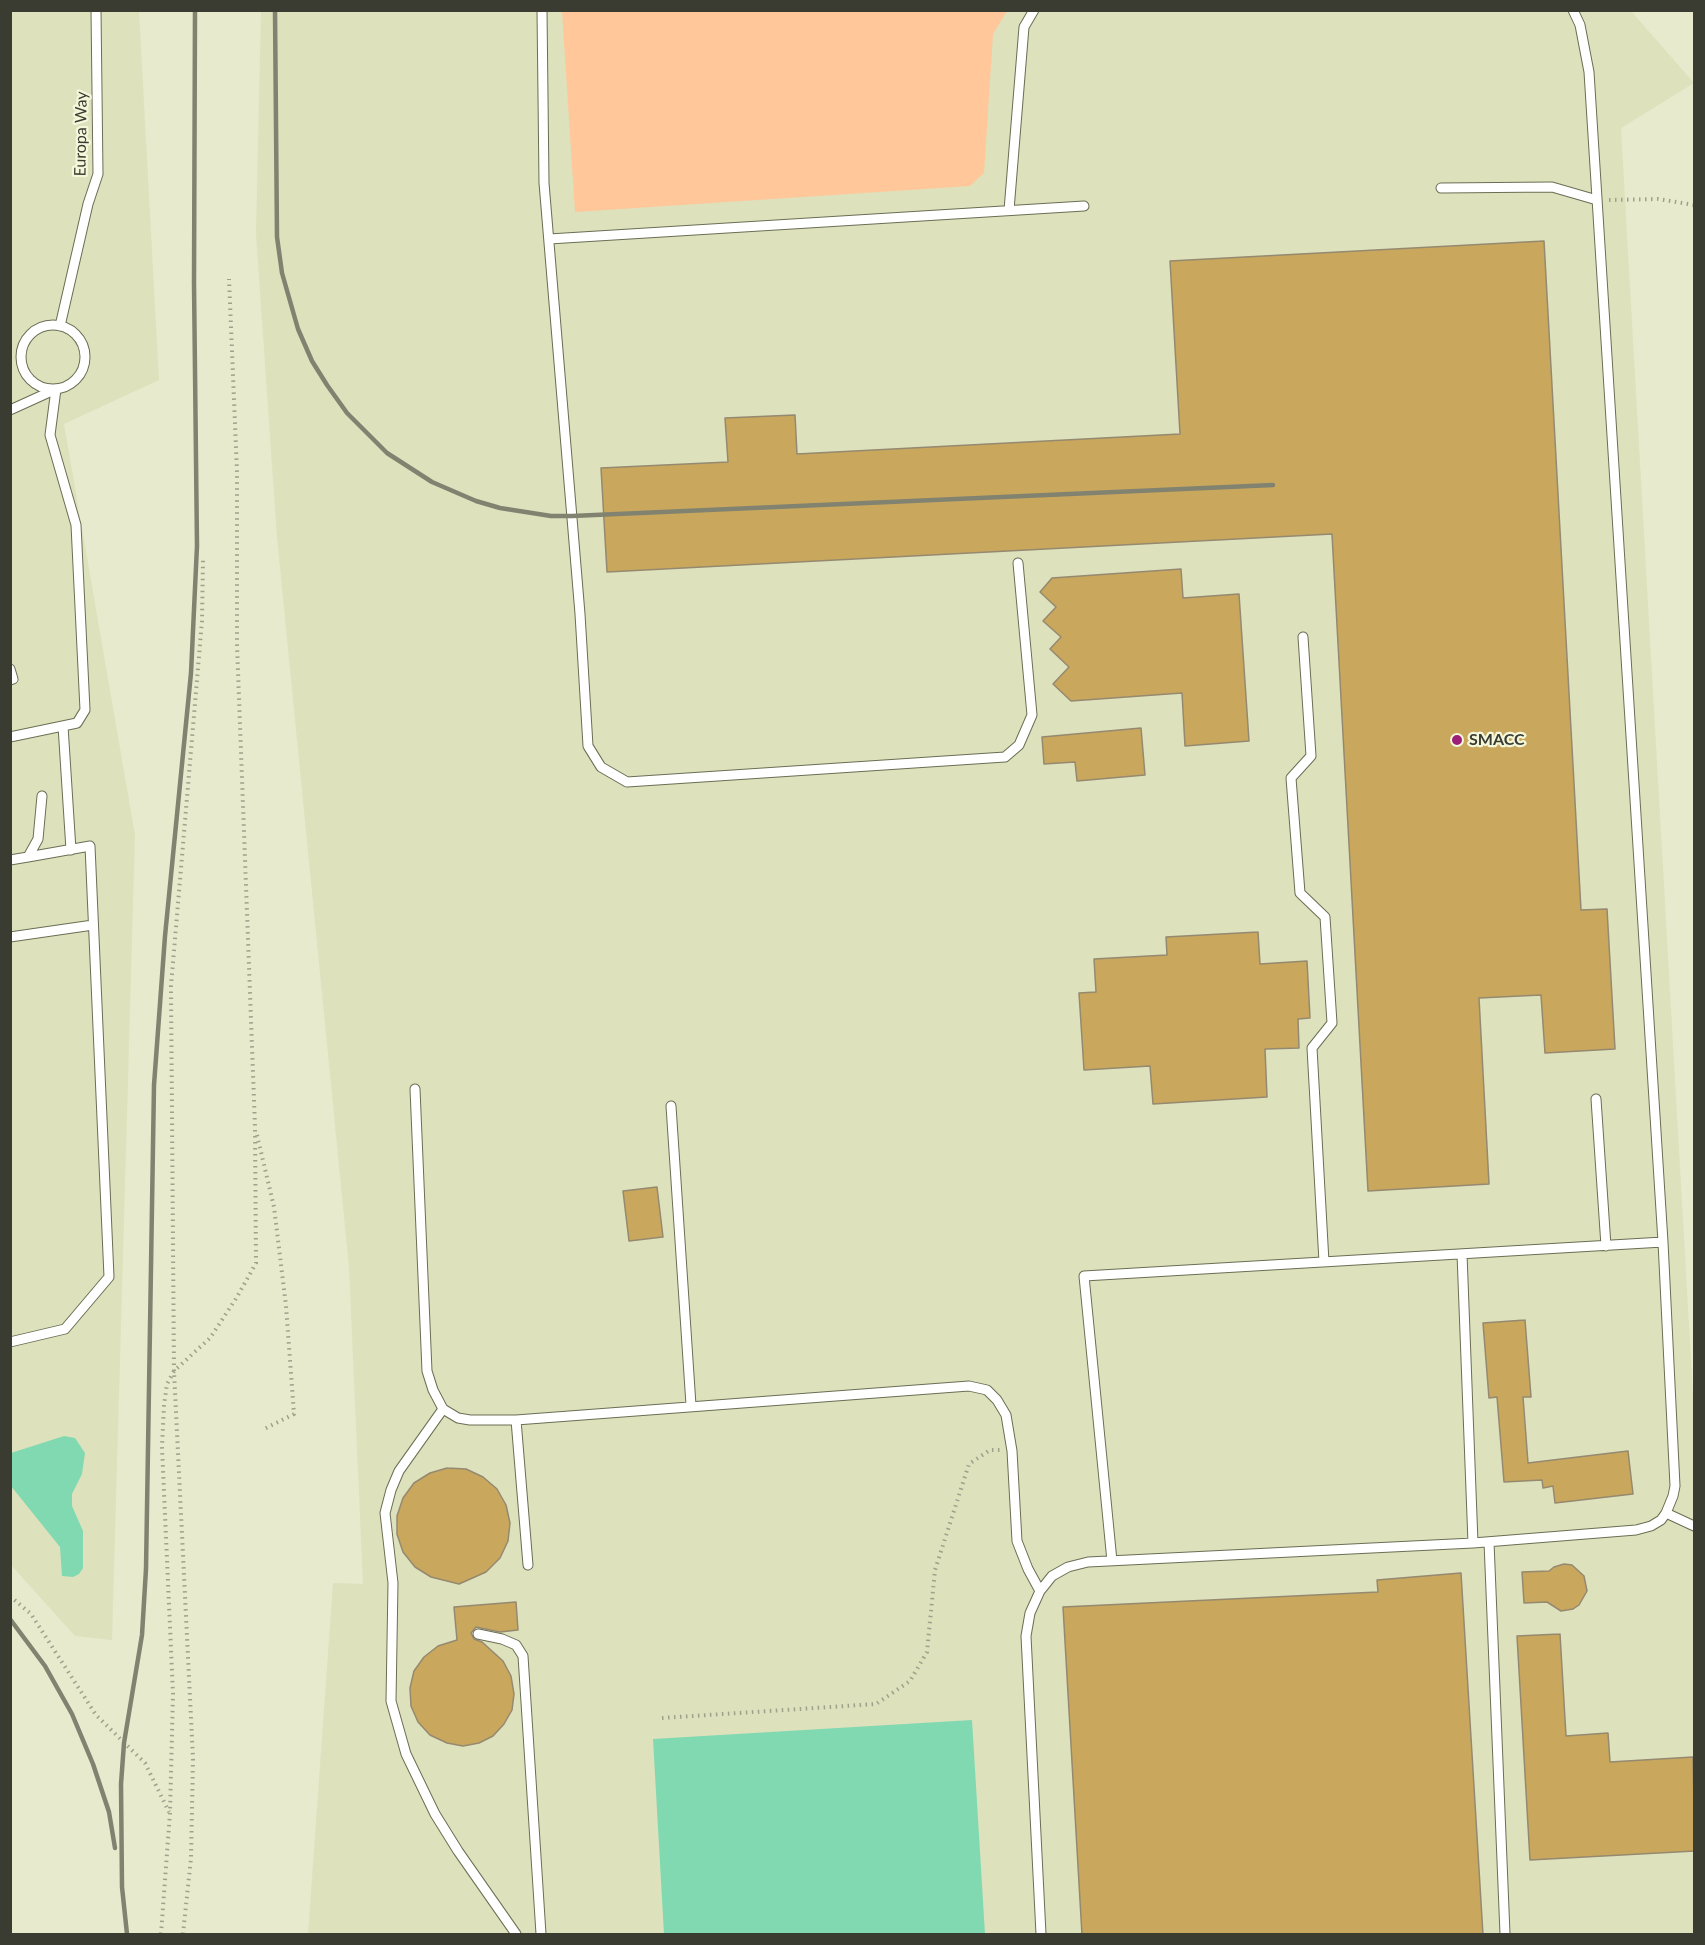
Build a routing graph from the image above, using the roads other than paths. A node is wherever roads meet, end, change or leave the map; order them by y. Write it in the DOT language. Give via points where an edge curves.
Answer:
graph roads {
  1 [pos="96,10"];
  2 [pos="542,10"];
  3 [pos="1034,10"];
  4 [pos="1573,10"];
  5 [pos="1441,188"];
  6 [pos="1597,200"];
  7 [pos="1084,206"];
  8 [pos="1009,210"];
  9 [pos="549,239"];
  10 [pos="60,326"];
  11 [pos="21,358"];
  12 [pos="10,363"];
  13 [pos="56,389"];
  14 [pos="10,410"];
  15 [pos="1018,563"];
  16 [pos="1303,638"];
  17 [pos="10,669"];
  18 [pos="10,680"];
  19 [pos="63,726"];
  20 [pos="10,737"];
  21 [pos="42,796"];
  22 [pos="71,850"];
  23 [pos="28,857"];
  24 [pos="10,860"];
  25 [pos="93,925"];
  26 [pos="10,937"];
  27 [pos="415,1089"];
  28 [pos="1596,1099"];
  29 [pos="670,1106"];
  30 [pos="1663,1242"];
  31 [pos="1606,1246"];
  32 [pos="1462,1254"];
  33 [pos="1324,1262"];
  34 [pos="10,1342"];
  35 [pos="691,1405"];
  36 [pos="443,1409"];
  37 [pos="516,1420"];
  38 [pos="1666,1513"];
  39 [pos="1695,1526"];
  40 [pos="1489,1542"];
  41 [pos="1473,1543"];
  42 [pos="1112,1561"];
  43 [pos="528,1565"];
  44 [pos="1040,1592"];
  45 [pos="478,1634"];
  46 [pos="516,1935"];
  47 [pos="541,1935"];
  48 [pos="1041,1935"];
  49 [pos="1505,1935"];
  1 -- 10 [label="lane, Europa Way" via="98,174"];
  2 -- 9 [label="lane" via="544,183"];
  3 -- 8 [label="lane" via="1024,27"];
  4 -- 6 [label="lane" via="1580,25 1589,72"];
  5 -- 6 [label="lane" via="1552,187"];
  6 -- 30 [label="lane"];
  7 -- 8 [label="lane"];
  8 -- 9 [label="lane"];
  9 -- 15 [label="lane" via="588,746 601,767 627,782 1005,757 1019,745 1032,716"];
  10 -- 11 [label="lane" via="36,330 27,338"];
  10 -- 13 [label="lane" via="78,337 85,358 75,380"];
  11 -- 12 [label="lane"];
  11 -- 13 [label="lane" via="30,379 39,386"];
  13 -- 14 [label="lane"];
  13 -- 19 [label="lane" via="50,435 76,525 85,710 77,723"];
  16 -- 33 [label="lane" via="1311,756 1291,778 1300,893 1325,917 1332,1023 1312,1048"];
  17 -- 18 [label="lane"];
  19 -- 20 [label="lane"];
  19 -- 22 [label="lane"];
  21 -- 23 [label="lane" via="38,839"];
  22 -- 23 [label="lane"];
  22 -- 25 [label="lane" via="90,846"];
  23 -- 24 [label="lane"];
  25 -- 26 [label="lane"];
  25 -- 34 [label="lane" via="109,1277 65,1329"];
  27 -- 36 [label="lane" via="427,1371"];
  28 -- 31 [label="lane"];
  29 -- 35 [label="lane"];
  30 -- 31 [label="lane"];
  30 -- 38 [label="lane" via="1675,1486"];
  31 -- 32 [label="lane"];
  32 -- 33 [label="lane"];
  32 -- 41 [label="lane"];
  33 -- 42 [label="lane" via="1084,1276"];
  35 -- 37 [label="lane"];
  35 -- 44 [label="lane" via="969,1386 987,1390 1006,1415 1017,1541"];
  36 -- 37 [label="lane" via="470,1420"];
  36 -- 46 [label="lane" via="399,1471 385,1514 393,1583 391,1701 406,1754 435,1814"];
  37 -- 43 [label="lane"];
  38 -- 39 [label="lane"];
  38 -- 40 [label="lane" via="1651,1526 1636,1530"];
  40 -- 41 [label="lane"];
  40 -- 49 [label="lane"];
  41 -- 42 [label="lane"];
  42 -- 44 [label="lane" via="1068,1567 1053,1576"];
  44 -- 48 [label="lane" via="1030,1613 1026,1636"];
  45 -- 47 [label="lane" via="516,1645 523,1656"];
}
